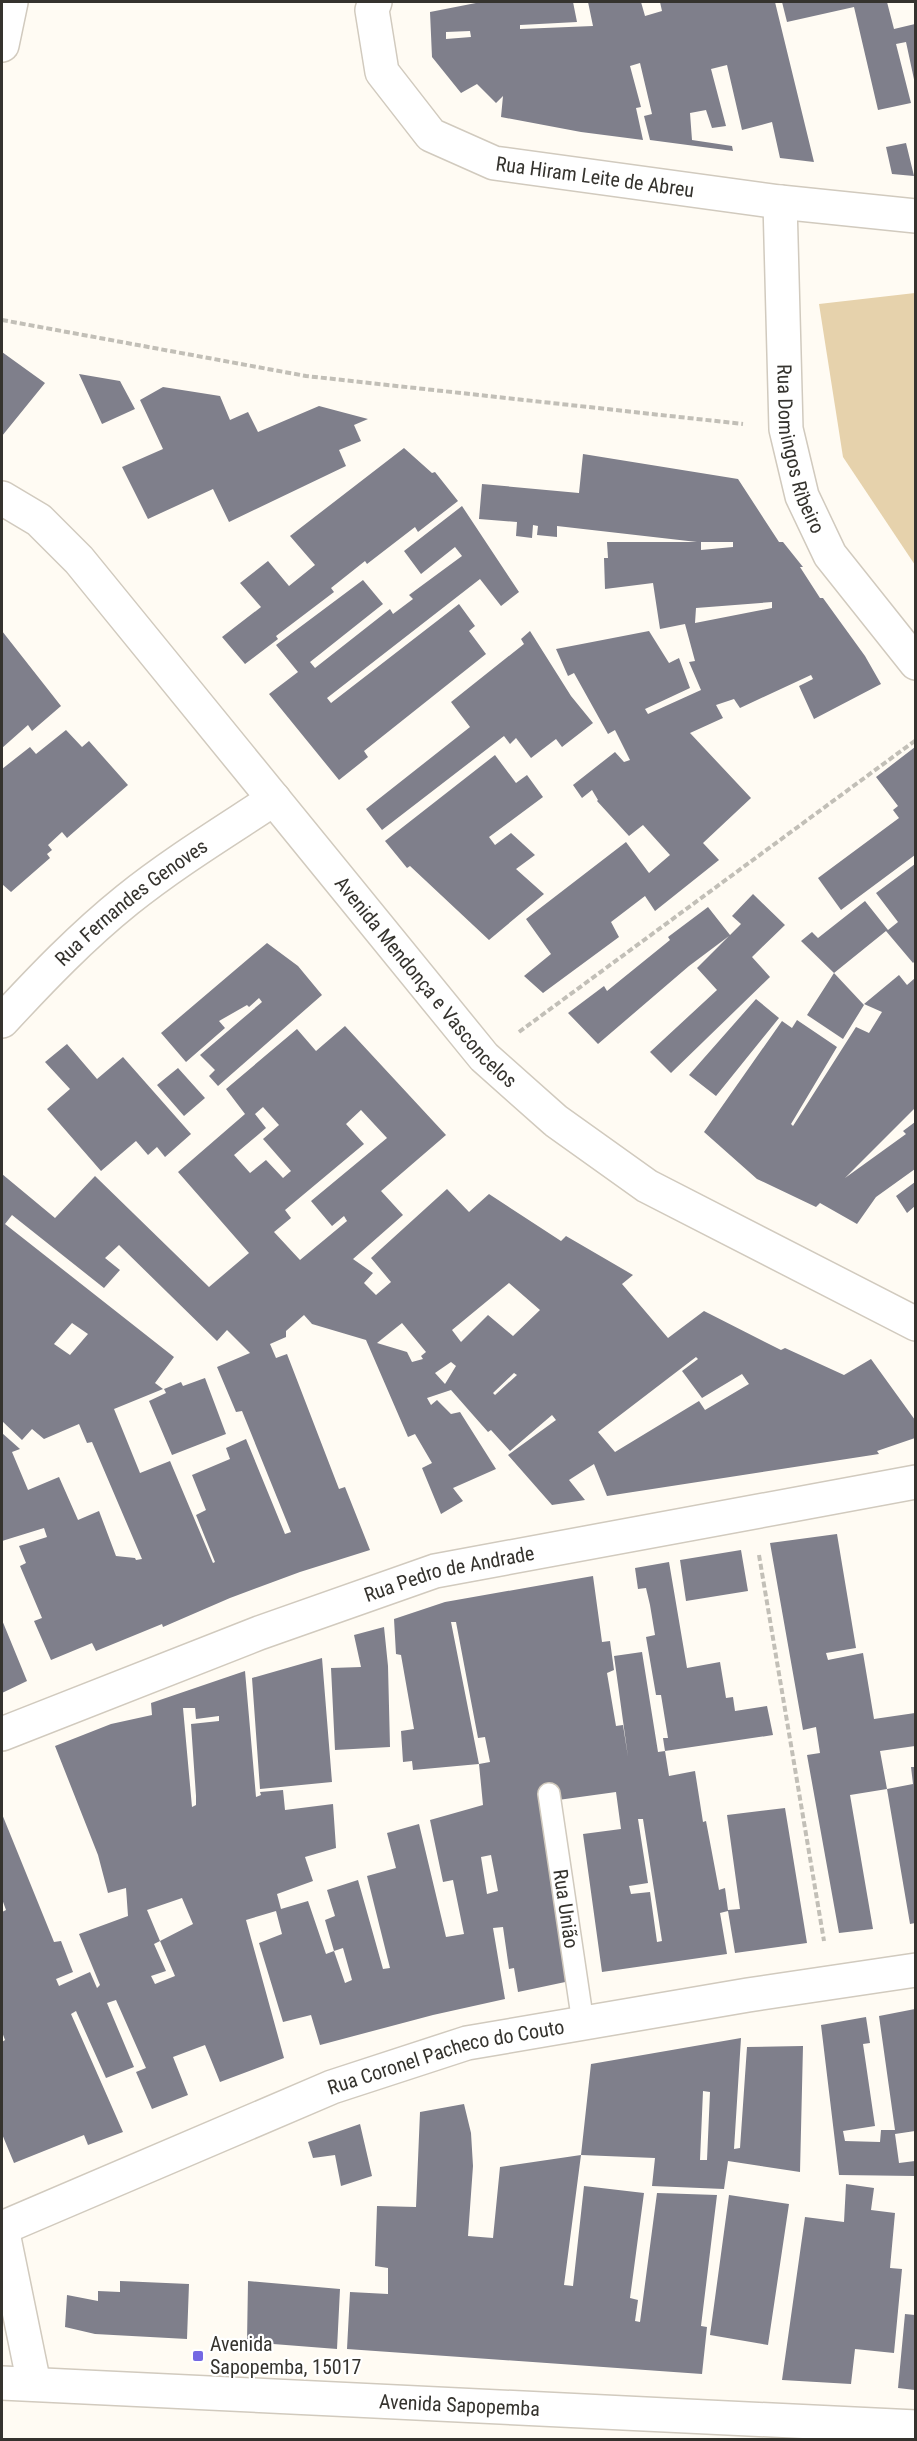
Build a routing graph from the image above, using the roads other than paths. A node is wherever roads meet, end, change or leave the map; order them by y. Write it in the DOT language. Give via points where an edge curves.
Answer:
graph roads {
  1 [pos="11,2"];
  2 [pos="375,2"];
  3 [pos="2,45"];
  4 [pos="780,202"];
  5 [pos="915,216"];
  6 [pos="2,498"];
  7 [pos="913,656"];
  8 [pos="274,799"];
  9 [pos="2,1022"];
  10 [pos="915,1324"];
  11 [pos="915,1482"];
  12 [pos="2,1734"];
  13 [pos="549,1794"];
  14 [pos="915,1970"];
  15 [pos="582,2023"];
  16 [pos="2,2228"];
  17 [pos="2,2383"];
  18 [pos="34,2384"];
  19 [pos="915,2427"];
  1 -- 3 [label="street"];
  2 -- 4 [label="street, Rua Hiram Leite de Abreu" via="372,10 382,72 431,135 494,163"];
  4 -- 5 [label="street, Rua Hiram Leite de Abreu"];
  4 -- 7 [label="street, Rua Domingos Ribeiro" via="786,429 802,496 830,555"];
  6 -- 8 [label="street, Avenida Mendonça e Vasconcelos" via="39,520 79,560"];
  8 -- 9 [label="street, Rua Fernandes Genoves" via="126,901 59,961"];
  8 -- 10 [label="street, Avenida Mendonça e Vasconcelos" via="484,1057 556,1122 646,1186"];
  11 -- 12 [label="street, Rua Pedro de Andrade" via="435,1570 259,1633"];
  13 -- 15 [label="lane, Rua União"];
  14 -- 15 [label="street, Rua Coronel Pacheco do Couto"];
  15 -- 16 [label="street, Rua Coronel Pacheco do Couto" via="467,2043 332,2087"];
  16 -- 18 [label="street"];
  17 -- 18 [label="street, Avenida Sapopemba"];
  18 -- 19 [label="street, Avenida Sapopemba"];
}
